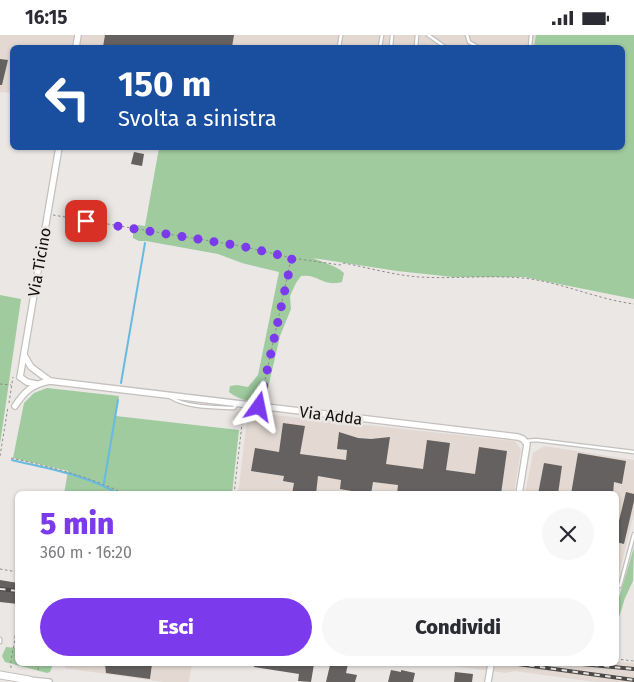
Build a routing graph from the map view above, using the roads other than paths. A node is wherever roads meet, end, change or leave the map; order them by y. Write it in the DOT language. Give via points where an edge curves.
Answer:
graph roads {
  1 [pos="428,35"];
  2 [pos="467,35"];
  3 [pos="442,45"];
  4 [pos="475,45"];
  5 [pos="58,150"];
  6 [pos="24,355"];
  7 [pos="31,373"];
  8 [pos="20,377"];
  9 [pos="50,381"];
  10 [pos="37,384"];
  11 [pos="15,406"];
  12 [pos="525,440"];
  13 [pos="634,452"];
  14 [pos="520,491"];
  15 [pos="634,533"];
  16 [pos="620,586"];
  17 [pos="491,666"];
  18 [pos="0,675"];
  19 [pos="20,680"];
  20 [pos="29,681"];
  21 [pos="49,682"];
  22 [pos="488,682"];
  1 -- 3 [label="lane"];
  2 -- 4 [label="lane"];
  5 -- 6 [label="street, Via Ticino"];
  6 -- 7 [label="street, Via Adda"];
  6 -- 8 [label="street, Via Ticino"];
  7 -- 8 [label="street"];
  7 -- 9 [label="street, Via Adda"];
  8 -- 10 [label="street"];
  9 -- 10 [label="street, Via Adda"];
  9 -- 12 [label="street, Via Adda"];
  10 -- 11 [label="street, Via Adda" via="26,391"];
  12 -- 13 [label="lane, Via Adda"];
  12 -- 14 [label="street" via="527,449"];
  15 -- 16 [label="lane"];
  17 -- 22 [label="street"];
  18 -- 19 [label="street"];
  19 -- 20 [label="street"];
  20 -- 21 [label="street"];
}
